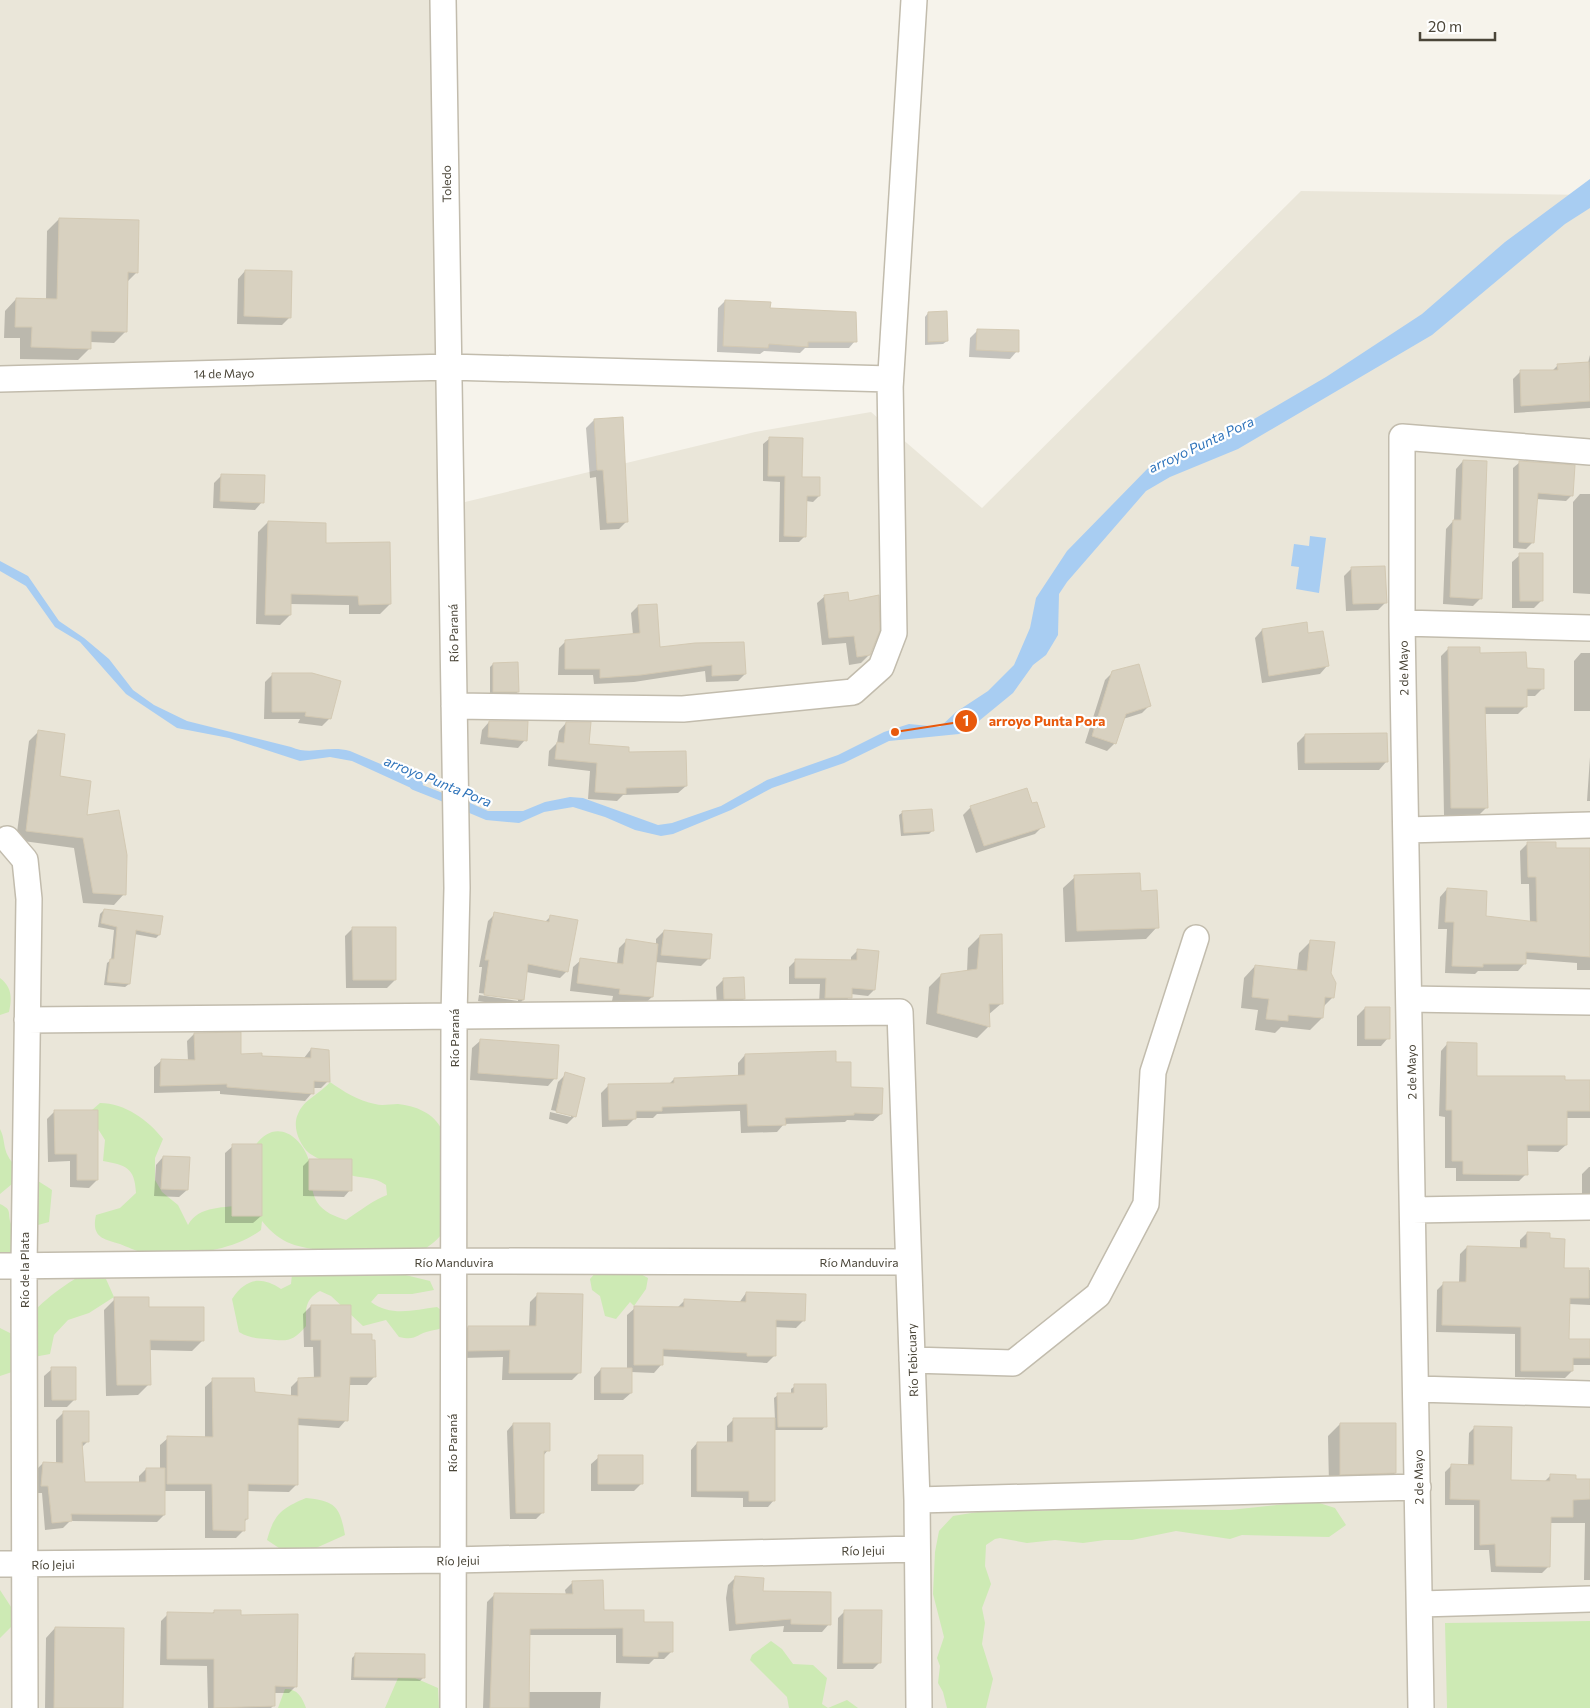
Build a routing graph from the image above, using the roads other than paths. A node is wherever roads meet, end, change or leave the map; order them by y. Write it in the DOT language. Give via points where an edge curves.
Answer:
graph roads {
  1 [pos="443,0"];
  2 [pos="914,0"];
  3 [pos="449,367"];
  4 [pos="0,379"];
  5 [pos="890,389"];
  6 [pos="1590,452"];
  7 [pos="1402,623"];
  8 [pos="1590,628"];
  9 [pos="454,706"];
  10 [pos="1590,825"];
  11 [pos="1406,830"];
  12 [pos="7,839"];
  13 [pos="1196,938"];
  14 [pos="1409,999"];
  15 [pos="1590,1002"];
  16 [pos="454,1016"];
  17 [pos="28,1020"];
  18 [pos="1590,1207"];
  19 [pos="1413,1210"];
  20 [pos="453,1261"];
  21 [pos="908,1262"];
  22 [pos="12,1266"];
  23 [pos="912,1360"];
  24 [pos="1416,1389"];
  25 [pos="1590,1394"];
  26 [pos="1418,1487"];
  27 [pos="918,1500"];
  28 [pos="916,1549"];
  29 [pos="452,1560"];
  30 [pos="0,1564"];
  31 [pos="26,1565"];
  32 [pos="1590,1600"];
  33 [pos="1420,1604"];
  34 [pos="25,1708"];
  35 [pos="453,1708"];
  36 [pos="919,1708"];
  37 [pos="1421,1708"];
  1 -- 3 [label="street, Toledo"];
  2 -- 5 [label="street"];
  3 -- 4 [label="street, 14 de Mayo"];
  3 -- 5 [label="street, 14 de Mayo" via="890,379"];
  3 -- 9 [label="street, Río Paraná"];
  5 -- 9 [label="street" via="894,633 881,667 853,692 683,709"];
  6 -- 7 [label="street, 2 de Mayo" via="1402,437"];
  7 -- 8 [label="street"];
  7 -- 11 [label="street, 2 de Mayo"];
  9 -- 16 [label="street, Río Paraná" via="457,888"];
  10 -- 11 [label="street"];
  11 -- 14 [label="street, 2 de Mayo"];
  12 -- 17 [label="street, Río de la Plata" via="25,860 29,898"];
  13 -- 23 [label="street" via="1153,1072 1146,1204 1098,1295 1013,1363"];
  14 -- 15 [label="street"];
  14 -- 19 [label="street, 2 de Mayo"];
  16 -- 17 [label="street"];
  16 -- 20 [label="street, Río Paraná"];
  16 -- 21 [label="street, Río Tebicuary" via="900,1012"];
  17 -- 22 [label="street, Río de la Plata"];
  18 -- 19 [label="street"];
  19 -- 24 [label="street, 2 de Mayo"];
  20 -- 21 [label="street, Río Manduvira"];
  20 -- 22 [label="street, Río Manduvira"];
  20 -- 29 [label="street, Río Paraná"];
  21 -- 23 [label="street, Río Tebicuary"];
  22 -- 31 [label="street, Río de la Plata"];
  23 -- 27 [label="street, Río Tebicuary"];
  24 -- 25 [label="street"];
  24 -- 26 [label="street, 2 de Mayo"];
  26 -- 27 [label="street"];
  26 -- 33 [label="street, 2 de Mayo"];
  27 -- 28 [label="street, Río Tebicuary"];
  28 -- 29 [label="street, Río Jejui"];
  28 -- 36 [label="street, Río Tebicuary"];
  29 -- 31 [label="street, Río Jejui"];
  29 -- 35 [label="street, Río Paraná"];
  30 -- 31 [label="street, Río Jejui"];
  31 -- 34 [label="street, Río de la Plata"];
  32 -- 33 [label="street"];
  33 -- 37 [label="street, 2 de Mayo"];
}
